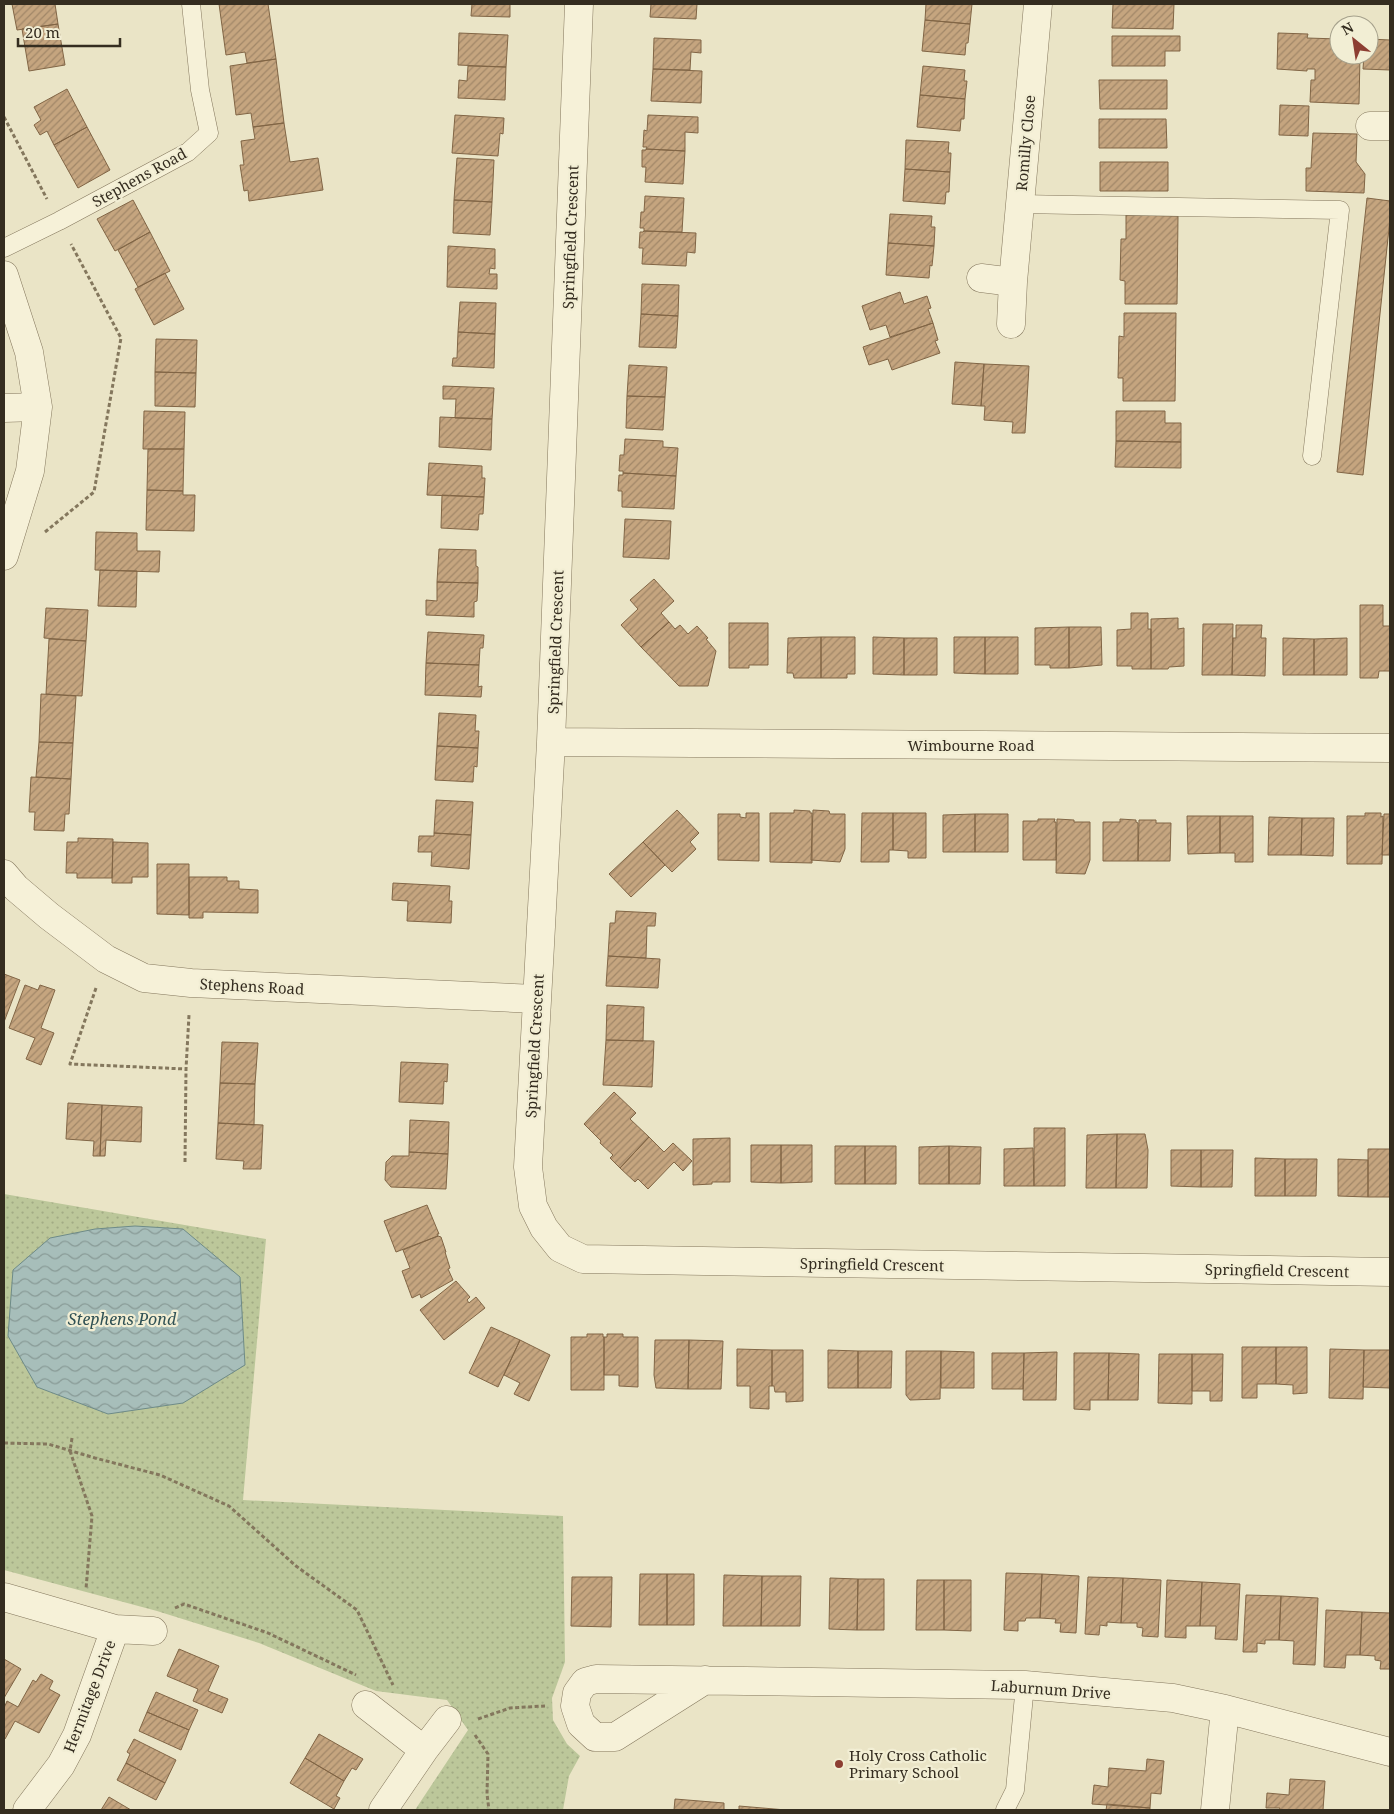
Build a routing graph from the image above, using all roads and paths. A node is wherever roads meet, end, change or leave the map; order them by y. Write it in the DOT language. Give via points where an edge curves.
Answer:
graph roads {
  1 [pos="191,4"];
  2 [pos="579,4"];
  3 [pos="1038,4"];
  4 [pos="4,117"];
  5 [pos="1020,204"];
  6 [pos="59,221"];
  7 [pos="4,248"];
  8 [pos="4,275"];
  9 [pos="981,278"];
  10 [pos="1013,282"];
  11 [pos="1011,324"];
  12 [pos="38,407"];
  13 [pos="4,408"];
  14 [pos="1312,456"];
  15 [pos="42,535"];
  16 [pos="4,556"];
  17 [pos="551,742"];
  18 [pos="1390,748"];
  19 [pos="4,874"];
  20 [pos="106,959"];
  21 [pos="191,983"];
  22 [pos="536,999"];
  23 [pos="186,1069"];
  24 [pos="185,1162"];
  25 [pos="1390,1272"];
  26 [pos="72,1438"];
  27 [pos="4,1443"];
  28 [pos="70,1451"];
  29 [pos="4,1597"];
  30 [pos="84,1620"];
  31 [pos="115,1629"];
  32 [pos="154,1632"];
  33 [pos="705,1680"];
  34 [pos="1025,1685"];
  35 [pos="394,1686"];
  36 [pos="366,1705"];
  37 [pos="575,1706"];
  38 [pos="1225,1709"];
  39 [pos="457,1721"];
  40 [pos="424,1750"];
  41 [pos="1390,1752"];
  42 [pos="26,1810"];
  43 [pos="382,1810"];
  44 [pos="489,1810"];
  45 [pos="1006,1810"];
  46 [pos="1215,1810"];
  1 -- 6 [label="lane, Stephens Road" via="200,90 209,133 188,152"];
  2 -- 17 [label="street, Springfield Crescent"];
  3 -- 5 [label="street, Romilly Close"];
  4 -- 6 [label="path"];
  5 -- 10 [label="street, Romilly Close"];
  5 -- 14 [label="lane" via="1340,210"];
  6 -- 7 [label="lane, Stephens Road"];
  6 -- 15 [label="path" via="121,338 94,492"];
  8 -- 12 [label="street" via="29,352"];
  9 -- 10 [label="street"];
  10 -- 11 [label="street, Romilly Close"];
  12 -- 13 [label="street"];
  12 -- 16 [label="street" via="30,470"];
  17 -- 18 [label="street, Wimbourne Road"];
  17 -- 22 [label="street, Springfield Crescent"];
  19 -- 20 [label="street, Stephens Road" via="49,916"];
  20 -- 21 [label="street, Stephens Road" via="144,978"];
  20 -- 23 [label="path" via="70,1064"];
  21 -- 22 [label="street, Stephens Road"];
  21 -- 23 [label="path"];
  22 -- 25 [label="street, Springfield Crescent" via="528,1167 533,1206 544,1228 560,1248 583,1259"];
  23 -- 24 [label="path"];
  26 -- 28 [label="path"];
  27 -- 28 [label="path" via="48,1444"];
  28 -- 30 [label="path" via="92,1516"];
  28 -- 35 [label="path" via="160,1475 229,1506 296,1566 357,1610"];
  29 -- 30 [label="street, Hermitage Drive"];
  30 -- 31 [label="street, Hermitage Drive"];
  31 -- 32 [label="street, Hermitage Drive"];
  31 -- 42 [label="street, Hermitage Drive" via="77,1735 61,1765"];
  32 -- 36 [label="path" via="166,1611 184,1604 268,1633 360,1678"];
  33 -- 34 [label="street, Laburnum Drive"];
  33 -- 37 [label="street, Laburnum Drive" via="596,1678 585,1682 577,1693"];
  33 -- 37 [label="street" via="615,1737 595,1737 580,1724"];
  34 -- 38 [label="street, Laburnum Drive" via="1173,1698"];
  34 -- 45 [label="lane" via="1015,1790"];
  36 -- 40 [label="street"];
  37 -- 39 [label="path" via="510,1708"];
  38 -- 41 [label="street, Laburnum Drive"];
  38 -- 46 [label="street"];
  39 -- 40 [label="street"];
  39 -- 44 [label="path" via="488,1754"];
  40 -- 43 [label="street"];
}
